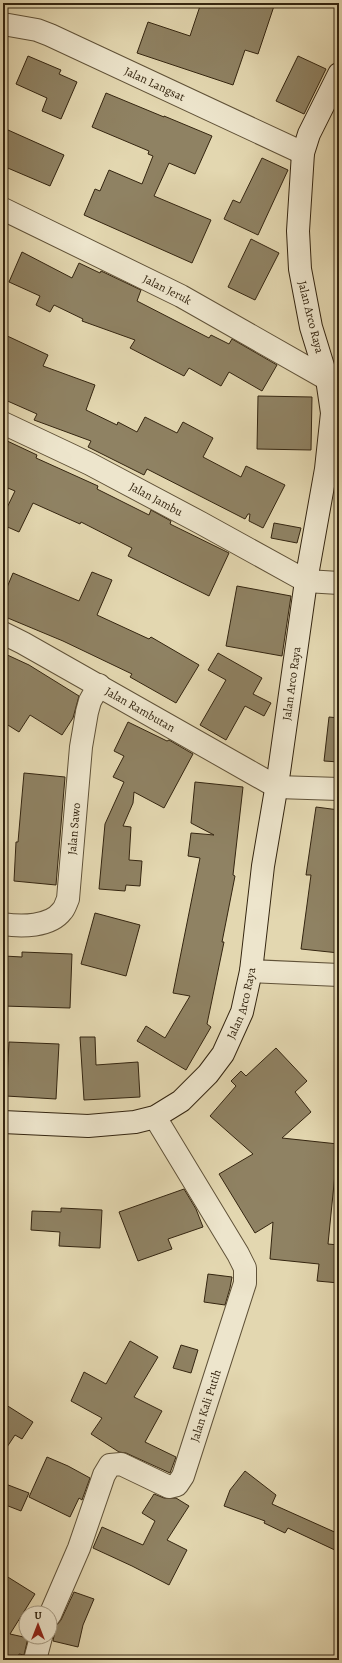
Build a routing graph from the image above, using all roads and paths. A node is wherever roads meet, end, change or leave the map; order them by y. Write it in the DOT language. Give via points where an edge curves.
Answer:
graph roads {
  1 [pos="3,24"];
  2 [pos="339,74"];
  3 [pos="303,153"];
  4 [pos="3,209"];
  5 [pos="327,379"];
  6 [pos="3,424"];
  7 [pos="306,581"];
  8 [pos="339,583"];
  9 [pos="3,633"];
  10 [pos="99,685"];
  11 [pos="277,786"];
  12 [pos="339,789"];
  13 [pos="3,924"];
  14 [pos="251,971"];
  15 [pos="339,975"];
  16 [pos="155,1117"];
  17 [pos="3,1122"];
  18 [pos="54,1605"];
  19 [pos="39,1645"];
  20 [pos="35,1660"];
  1 -- 3 [label="street, Jalan Langsat" via="50,35"];
  2 -- 3 [label="street, Jalan Arco Raya" via="309,134"];
  3 -- 5 [label="street, Jalan Arco Raya" via="298,224 300,269 311,326"];
  4 -- 5 [label="street, Jalan Jeruk" via="181,296"];
  5 -- 7 [label="street, Jalan Arco Raya" via="332,413 326,468"];
  6 -- 7 [label="street, Jalan Jambu" via="96,468"];
  7 -- 8 [label="street"];
  7 -- 11 [label="street, Jalan Arco Raya"];
  9 -- 10 [label="street, Jalan Rambutan"];
  10 -- 11 [label="street, Jalan Rambutan"];
  10 -- 13 [label="street, Jalan Sawo" via="90,701 82,740 68,899 62,911 54,918 41,923"];
  11 -- 12 [label="street"];
  11 -- 14 [label="street, Jalan Arco Raya" via="263,866"];
  14 -- 15 [label="street"];
  14 -- 16 [label="street, Jalan Arco Raya" via="242,1012 222,1054 208,1074 181,1100"];
  16 -- 17 [label="street, Jalan Arco Raya" via="135,1122 88,1126"];
  16 -- 18 [label="street, Jalan Kali Putih" via="238,1254 245,1268 245,1283 184,1476 177,1485 169,1487 121,1464 110,1465"];
  19 -- 20 [label="street"];
}
